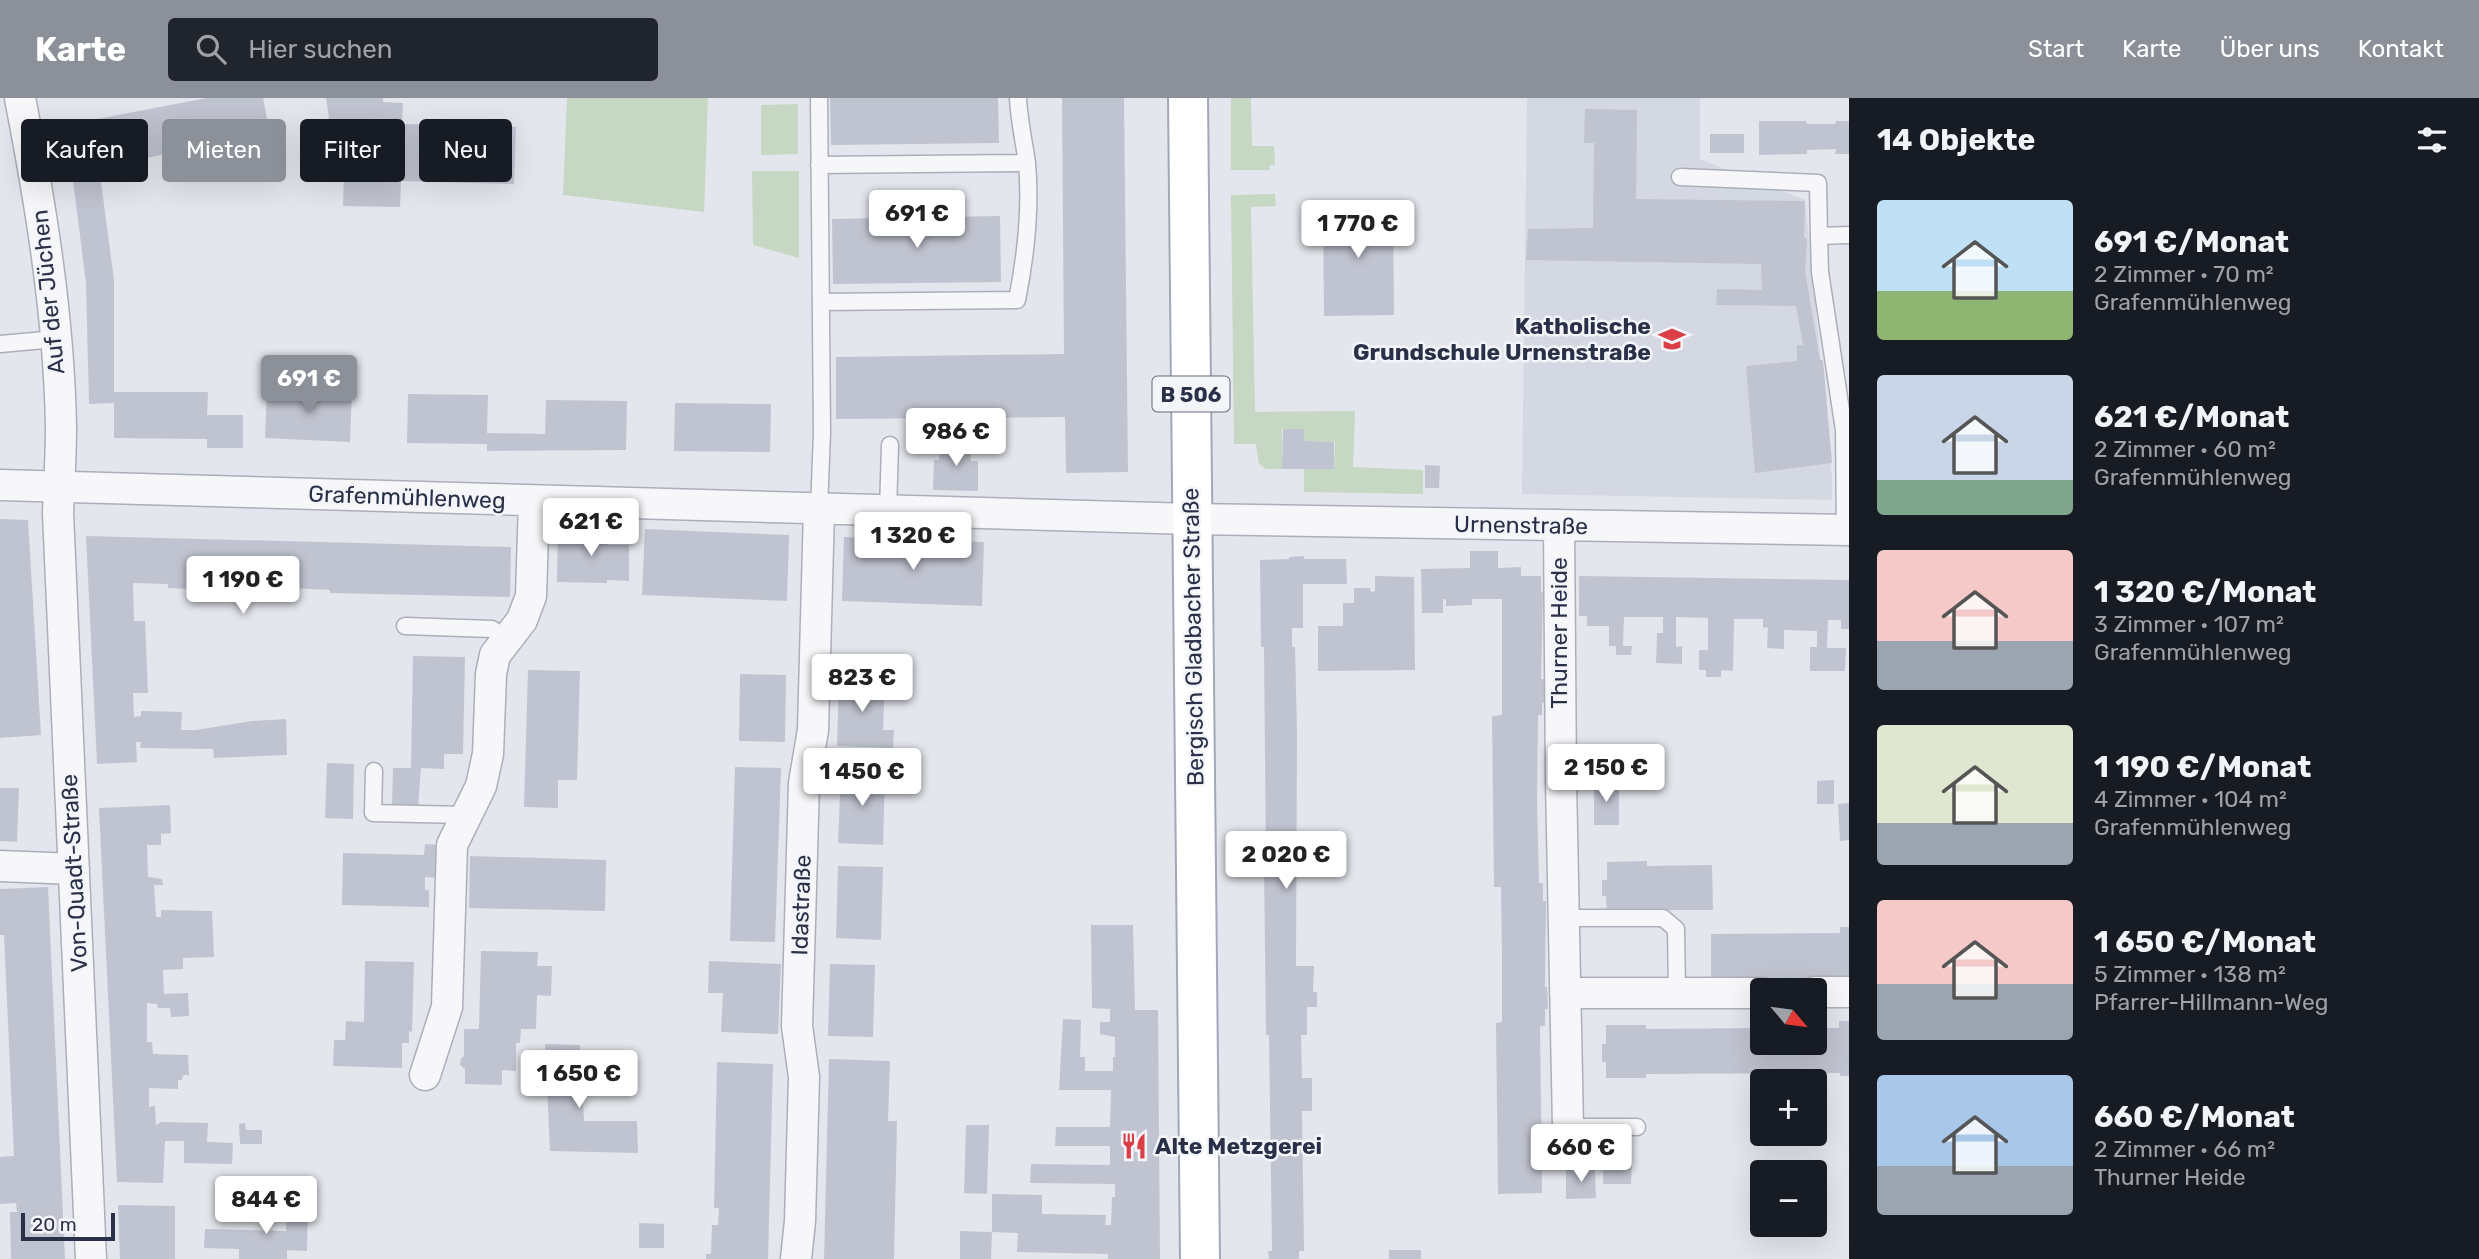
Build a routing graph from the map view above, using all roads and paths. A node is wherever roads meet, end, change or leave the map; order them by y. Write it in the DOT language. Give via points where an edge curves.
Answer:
graph roads {
  1 [pos="20,98"];
  2 [pos="819,98"];
  3 [pos="1018,98"];
  4 [pos="1188,98"];
  5 [pos="1027,163"];
  6 [pos="819,165"];
  7 [pos="1680,177"];
  8 [pos="1849,235"];
  9 [pos="1819,236"];
  10 [pos="821,302"];
  11 [pos="56,339"];
  12 [pos="0,344"];
  13 [pos="890,445"];
  14 [pos="0,485"];
  15 [pos="58,487"];
  16 [pos="534,501"];
  17 [pos="819,509"];
  18 [pos="888,511"];
  19 [pos="1192,519"];
  20 [pos="1559,525"];
  21 [pos="1847,530"];
  22 [pos="405,626"];
  23 [pos="506,639"];
  24 [pos="374,771"];
  25 [pos="465,815"];
  26 [pos="0,866"];
  27 [pos="74,869"];
  28 [pos="1564,918"];
  29 [pos="1827,992"];
  30 [pos="1849,992"];
  31 [pos="1565,993"];
  32 [pos="1676,993"];
  33 [pos="1750,993"];
  34 [pos="425,1075"];
  35 [pos="1568,1127"];
  36 [pos="1637,1127"];
  37 [pos="91,1259"];
  38 [pos="796,1259"];
  39 [pos="1200,1259"];
  1 -- 11 [label="street, Auf der Jüchen" via="35,174"];
  2 -- 6 [label="lane"];
  3 -- 5 [label="lane"];
  4 -- 19 [label="main road, Bergisch Gladbacher Straße / B 506"];
  5 -- 6 [label="lane"];
  5 -- 10 [label="lane" via="1027,245 1017,300"];
  6 -- 10 [label="lane"];
  7 -- 9 [label="lane" via="1818,183"];
  8 -- 9 [label="lane"];
  9 -- 21 [label="lane" via="1820,272 1844,430"];
  10 -- 17 [label="lane"];
  11 -- 12 [label="lane"];
  11 -- 15 [label="street, Auf der Jüchen" via="61,428"];
  13 -- 18 [label="lane"];
  14 -- 15 [label="street, Grafenmühlenweg"];
  15 -- 16 [label="street, Grafenmühlenweg"];
  15 -- 27 [label="street, Von-Quadt-Straße"];
  16 -- 17 [label="street, Grafenmühlenweg"];
  16 -- 23 [label="street" via="531,596 522,620"];
  17 -- 18 [label="street, Grafenmühlenweg"];
  17 -- 38 [label="street, Idastraße" via="813,730 804,783 797,1026 804,1077"];
  18 -- 19 [label="street, Grafenmühlenweg"];
  19 -- 20 [label="street, Urnenstraße"];
  19 -- 39 [label="main road, Bergisch Gladbacher Straße / B 506"];
  20 -- 21 [label="street, Urnenstraße"];
  20 -- 28 [label="street, Thurner Heide"];
  22 -- 23 [label="lane" via="492,629"];
  23 -- 25 [label="street" via="495,655 491,674 484,775"];
  24 -- 25 [label="lane" via="373,813"];
  25 -- 34 [label="street" via="452,845 447,1007"];
  26 -- 27 [label="street"];
  27 -- 37 [label="street, Von-Quadt-Straße"];
  28 -- 31 [label="street, Thurner Heide"];
  28 -- 32 [label="lane" via="1663,918 1676,929"];
  29 -- 30 [label="street"];
  31 -- 32 [label="street"];
  31 -- 35 [label="street, Thurner Heide"];
  32 -- 33 [label="street"];
  35 -- 36 [label="lane"];
}
